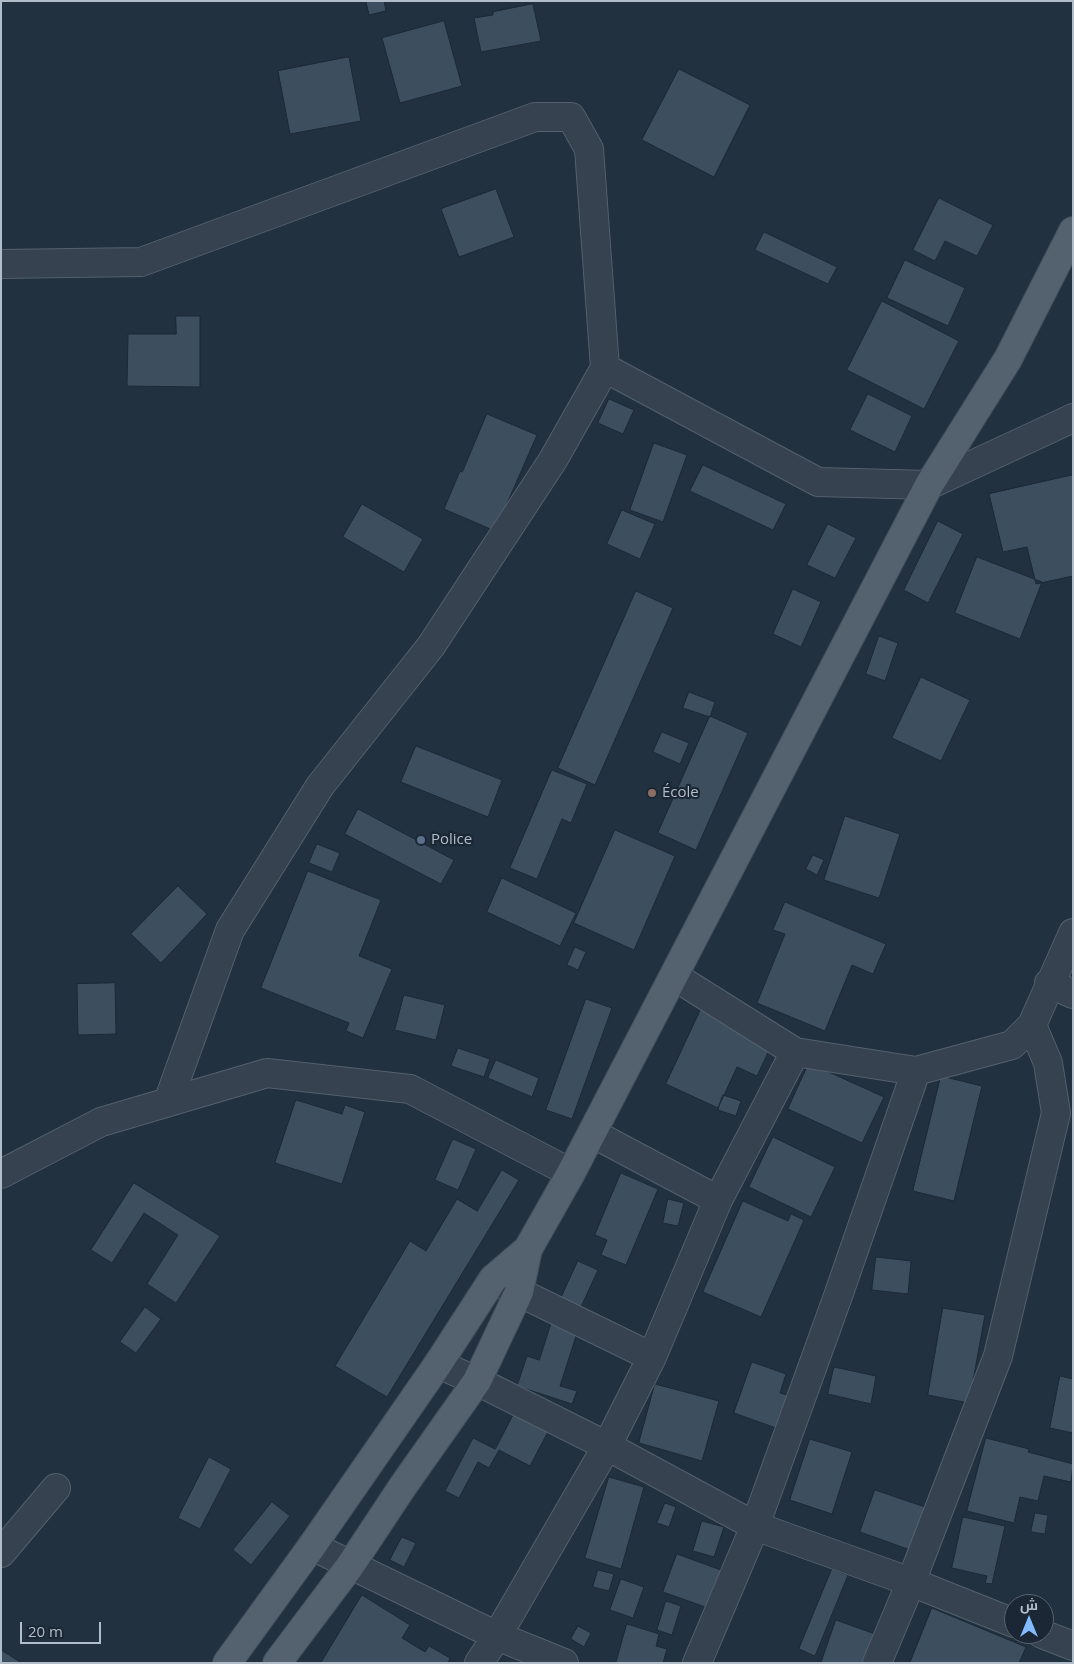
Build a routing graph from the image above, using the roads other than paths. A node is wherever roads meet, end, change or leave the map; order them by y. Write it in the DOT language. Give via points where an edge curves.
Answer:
graph roads {
  1 [pos="1073,231"];
  2 [pos="1,264"];
  3 [pos="606,368"];
  4 [pos="1073,418"];
  5 [pos="929,485"];
  6 [pos="1073,933"];
  7 [pos="674,976"];
  8 [pos="1061,988"];
  9 [pos="1032,1025"];
  10 [pos="795,1052"];
  11 [pos="916,1071"];
  12 [pos="168,1102"];
  13 [pos="592,1133"];
  14 [pos="571,1173"];
  15 [pos="1,1174"];
  16 [pos="718,1200"];
  17 [pos="528,1249"];
  18 [pos="492,1279"];
  19 [pos="519,1292"];
  20 [pos="652,1357"];
  21 [pos="438,1364"];
  22 [pos="477,1381"];
  23 [pos="606,1446"];
  24 [pos="56,1488"];
  25 [pos="755,1526"];
  26 [pos="312,1546"];
  27 [pos="1,1553"];
  28 [pos="350,1566"];
  29 [pos="911,1582"];
  30 [pos="1004,1619"];
  31 [pos="497,1636"];
  32 [pos="1054,1639"];
  33 [pos="1073,1646"];
  34 [pos="227,1663"];
  35 [pos="277,1663"];
  36 [pos="479,1663"];
  37 [pos="564,1663"];
  38 [pos="697,1663"];
  39 [pos="877,1663"];
  1 -- 5 [label="main road" via="1008,359"];
  2 -- 3 [label="street" via="141,262 535,116 571,116 589,149"];
  3 -- 5 [label="street" via="818,482"];
  3 -- 12 [label="street" via="553,460 436,638 320,786 230,930"];
  4 -- 5 [label="street"];
  5 -- 7 [label="main road"];
  6 -- 8 [label="street"];
  7 -- 10 [label="street"];
  7 -- 13 [label="main road"];
  8 -- 9 [label="street"];
  9 -- 11 [label="street" via="1012,1045"];
  9 -- 29 [label="street" via="1048,1063 1056,1113 998,1356"];
  10 -- 11 [label="street"];
  10 -- 16 [label="street"];
  11 -- 25 [label="street"];
  12 -- 14 [label="street" via="267,1073 410,1089"];
  12 -- 15 [label="street" via="101,1122"];
  13 -- 14 [label="main road"];
  13 -- 16 [label="street"];
  14 -- 17 [label="main road"];
  16 -- 20 [label="street"];
  17 -- 18 [label="main road"];
  17 -- 19 [label="main road"];
  18 -- 19 [label="street"];
  18 -- 21 [label="main road"];
  19 -- 20 [label="street"];
  19 -- 22 [label="main road"];
  20 -- 23 [label="street"];
  21 -- 22 [label="street"];
  21 -- 26 [label="main road"];
  22 -- 23 [label="street"];
  22 -- 28 [label="main road"];
  23 -- 25 [label="street"];
  23 -- 31 [label="street"];
  24 -- 27 [label="street"];
  25 -- 29 [label="street"];
  25 -- 38 [label="street"];
  26 -- 28 [label="street"];
  26 -- 34 [label="main road"];
  28 -- 31 [label="street"];
  28 -- 35 [label="main road"];
  29 -- 30 [label="street"];
  29 -- 39 [label="street"];
  31 -- 36 [label="street"];
  31 -- 37 [label="street"];
  32 -- 33 [label="street"];
}
